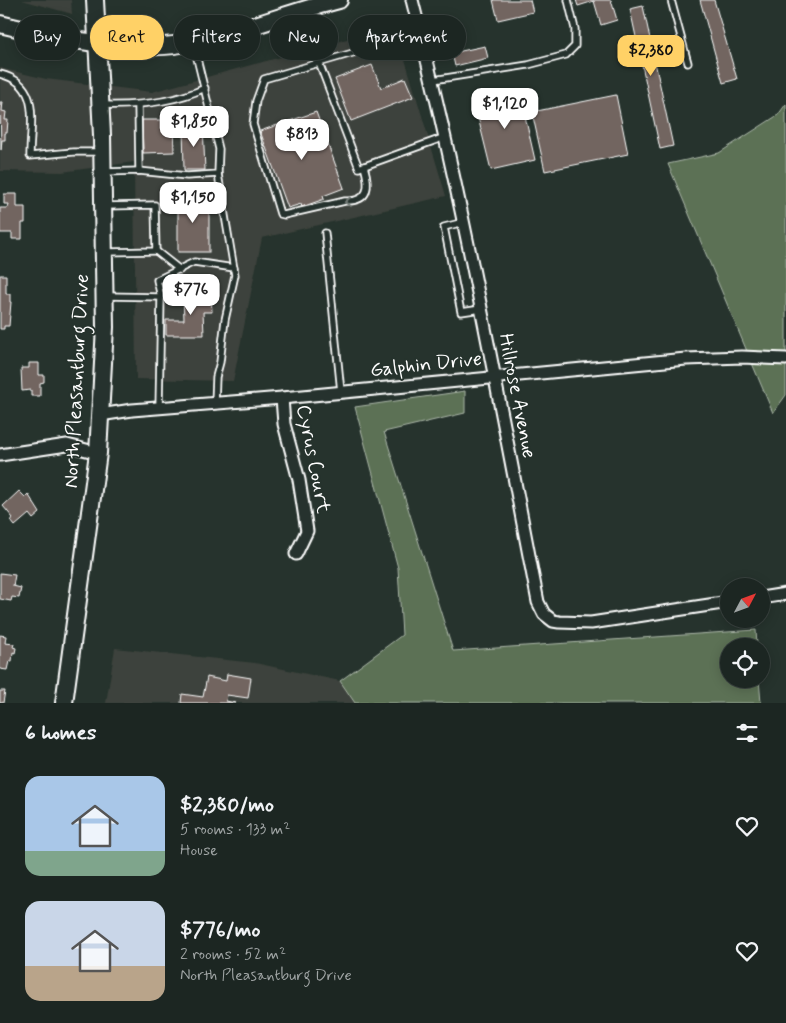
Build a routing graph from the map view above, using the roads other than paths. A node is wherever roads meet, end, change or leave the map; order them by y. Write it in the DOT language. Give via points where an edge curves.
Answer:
graph roads {
  1 [pos="95,0"];
  2 [pos="339,0"];
  3 [pos="412,0"];
  4 [pos="568,0"];
  5 [pos="671,0"];
  6 [pos="299,11"];
  7 [pos="96,15"];
  8 [pos="416,15"];
  9 [pos="260,23"];
  10 [pos="0,24"];
  11 [pos="90,41"];
  12 [pos="348,54"];
  13 [pos="98,60"];
  14 [pos="197,60"];
  15 [pos="428,60"];
  16 [pos="319,63"];
  17 [pos="688,63"];
  18 [pos="0,74"];
  19 [pos="433,80"];
  20 [pos="205,88"];
  21 [pos="100,105"];
  22 [pos="138,105"];
  23 [pos="445,137"];
  24 [pos="102,152"];
  25 [pos="364,166"];
  26 [pos="140,171"];
  27 [pos="102,172"];
  28 [pos="218,174"];
  29 [pos="103,206"];
  30 [pos="464,222"];
  31 [pos="326,233"];
  32 [pos="156,251"];
  33 [pos="104,252"];
  34 [pos="234,268"];
  35 [pos="180,270"];
  36 [pos="105,296"];
  37 [pos="160,297"];
  38 [pos="481,309"];
  39 [pos="786,359"];
  40 [pos="494,377"];
  41 [pos="342,392"];
  42 [pos="282,398"];
  43 [pos="215,403"];
  44 [pos="159,408"];
  45 [pos="100,415"];
  46 [pos="98,452"];
  47 [pos="0,456"];
  48 [pos="296,554"];
  49 [pos="786,594"];
  50 [pos="770,597"];
  51 [pos="720,603"];
  52 [pos="64,703"];
  1 -- 7 [label="main road, North Pleasantburg Drive"];
  2 -- 6 [label="main road"];
  3 -- 8 [label="street, Hillrose Avenue"];
  4 -- 19 [label="lane" via="575,29 575,46 566,55 528,65"];
  5 -- 17 [label="lane"];
  6 -- 9 [label="main road"];
  6 -- 16 [label="lane"];
  10 -- 11 [label="main road"];
  12 -- 16 [label="lane"];
  13 -- 21 [label="main road, North Pleasantburg Drive"];
  14 -- 20 [label="lane"];
  15 -- 19 [label="street, Hillrose Avenue"];
  16 -- 25 [label="lane" via="359,168"];
  25 -- 16 [label="lane, one-way" via="367,188 362,198 280,214 253,124 256,101 264,80"];
  18 -- 24 [label="lane" via="16,80 30,97 30,156"];
  19 -- 23 [label="street, Hillrose Avenue"];
  20 -- 22 [label="lane" via="189,96"];
  20 -- 28 [label="lane" via="219,149"];
  21 -- 22 [label="lane"];
  21 -- 24 [label="main road, North Pleasantburg Drive"];
  22 -- 26 [label="lane"];
  23 -- 25 [label="lane"];
  23 -- 30 [label="street, Hillrose Avenue"];
  24 -- 27 [label="main road, North Pleasantburg Drive"];
  26 -- 27 [label="lane"];
  26 -- 28 [label="lane" via="187,176"];
  27 -- 29 [label="main road, North Pleasantburg Drive"];
  28 -- 34 [label="lane"];
  29 -- 32 [label="lane" via="155,205"];
  29 -- 33 [label="main road, North Pleasantburg Drive"];
  30 -- 38 [label="street, Hillrose Avenue"];
  30 -- 38 [label="lane" via="444,227 460,312"];
  31 -- 41 [label="lane"];
  32 -- 33 [label="lane"];
  32 -- 35 [label="lane"];
  33 -- 36 [label="main road, North Pleasantburg Drive"];
  34 -- 35 [label="lane" via="194,262"];
  34 -- 43 [label="lane" via="216,377"];
  35 -- 37 [label="lane" via="157,280"];
  36 -- 37 [label="lane"];
  36 -- 45 [label="main road, North Pleasantburg Drive"];
  37 -- 44 [label="lane"];
  38 -- 40 [label="street, Hillrose Avenue"];
  39 -- 40 [label="street, Galphin Drive" via="686,359"];
  40 -- 41 [label="street, Galphin Drive"];
  40 -- 51 [label="street, Hillrose Avenue" via="538,602 548,618 559,622 591,623"];
  41 -- 42 [label="street, Galphin Drive"];
  42 -- 43 [label="street, Galphin Drive"];
  42 -- 48 [label="street, Cyrus Court" via="284,424 300,480 308,530"];
  43 -- 44 [label="street, Galphin Drive"];
  44 -- 45 [label="street, Galphin Drive"];
  45 -- 46 [label="main road, North Pleasantburg Drive"];
  46 -- 47 [label="street" via="67,445"];
  46 -- 52 [label="main road, North Pleasantburg Drive"];
  49 -- 50 [label="street"];
}
